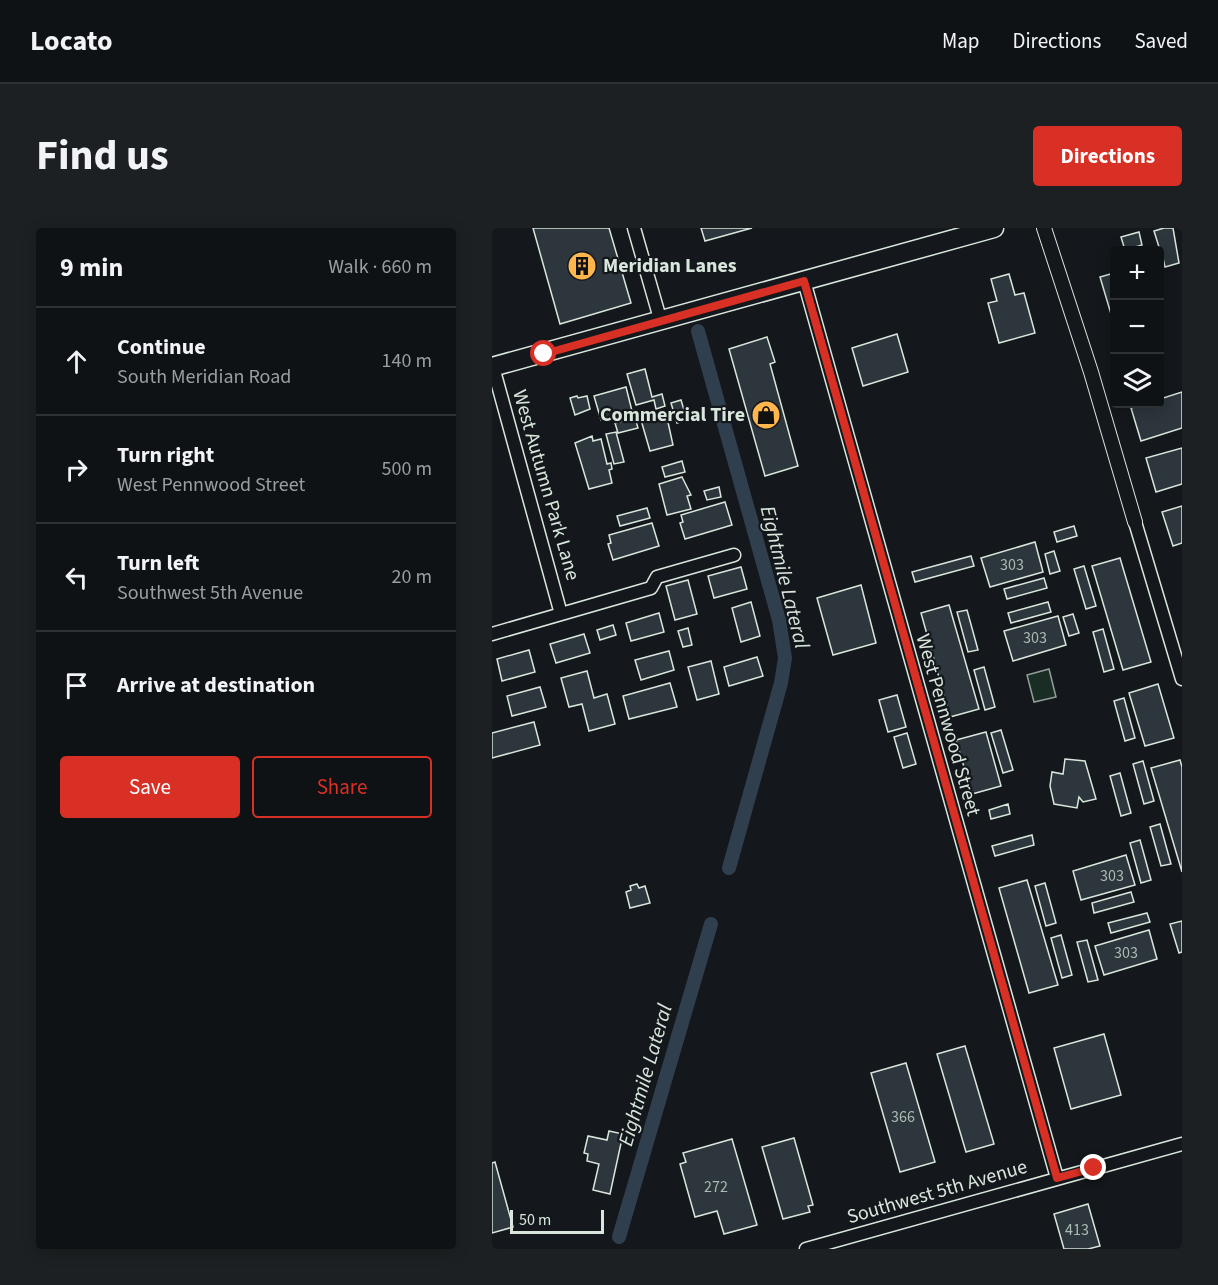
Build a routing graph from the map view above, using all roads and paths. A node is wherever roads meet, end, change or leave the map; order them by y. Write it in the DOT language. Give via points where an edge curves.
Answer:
graph roads {
  1 [pos="634,228"];
  2 [pos="994,228"];
  3 [pos="1044,228"];
  4 [pos="804,281"];
  5 [pos="661,322"];
  6 [pos="492,367"];
  7 [pos="1135,522"];
  8 [pos="734,555"];
  9 [pos="561,614"];
  10 [pos="492,634"];
  11 [pos="1182,679"];
  12 [pos="1182,1144"];
  13 [pos="1057,1178"];
  14 [pos="806,1249"];
  1 -- 5 [label="street"];
  2 -- 4 [label="main road"];
  3 -- 7 [label="street"];
  4 -- 5 [label="main road"];
  4 -- 13 [label="street, West Pennwood Street"];
  5 -- 6 [label="main road"];
  6 -- 9 [label="street, West Autumn Park Lane"];
  7 -- 11 [label="street"];
  8 -- 9 [label="street" via="657,577 651,588"];
  9 -- 10 [label="street"];
  12 -- 13 [label="street, Southwest 5th Avenue"];
  13 -- 14 [label="street, Southwest 5th Avenue"];
}
